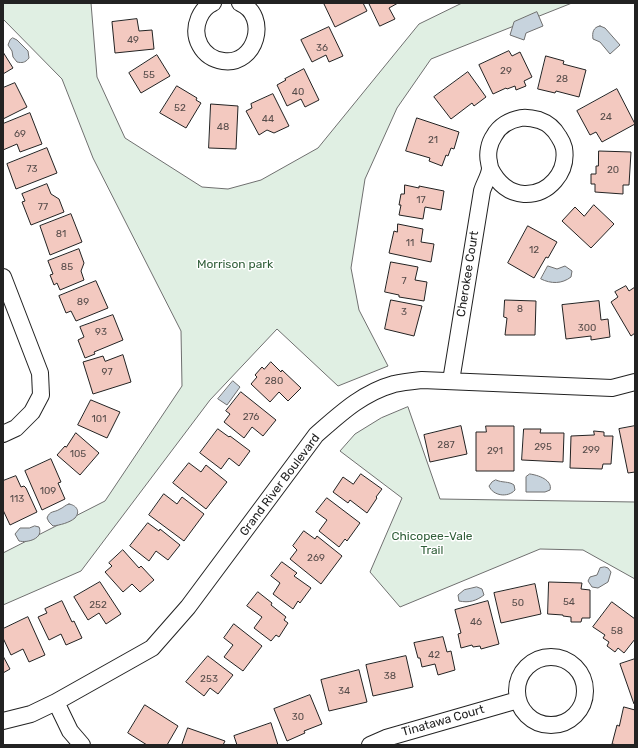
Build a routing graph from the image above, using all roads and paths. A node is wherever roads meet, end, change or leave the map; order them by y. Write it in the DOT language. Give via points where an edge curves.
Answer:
graph roads {
  1 [pos="213,3"];
  2 [pos="242,3"];
  3 [pos="490,168"];
  4 [pos="3,276"];
  5 [pos="451,380"];
  6 [pos="635,382"];
  7 [pos="3,434"];
  8 [pos="518,700"];
  9 [pos="56,702"];
  10 [pos="3,721"];
  11 [pos="82,745"];
  12 [pos="370,745"];
  1 -- 2 [label="street" via="202,11 196,25 196,36 203,50 211,58 224,61 244,56 254,43 257,33 256,22"];
  3 -- 3 [label="street, Cherokee Court" via="496,180 506,189 523,194 537,193 548,188 558,178 565,160 564,146 555,130 545,122 527,117 514,119 502,126 494,136 489,148"];
  3 -- 5 [label="street, Cherokee Court" via="482,191"];
  4 -- 7 [label="street" via="40,373 41,395 32,412 16,428"];
  5 -- 6 [label="street, Grand River Boulevard" via="612,388"];
  5 -- 9 [label="street, Grand River Boulevard" via="422,380 378,389 338,415 316,435 188,607 152,648"];
  8 -- 8 [label="street" via="523,711 535,721 546,725 558,724 567,721 576,713 584,698 585,686 581,674 563,658 539,658 523,670 516,692"];
  8 -- 12 [label="street, Tinatawa Court" via="386,738"];
  9 -- 10 [label="street, Grand River Boulevard" via="31,714"];
  9 -- 11 [label="street" via="70,731"];
}
